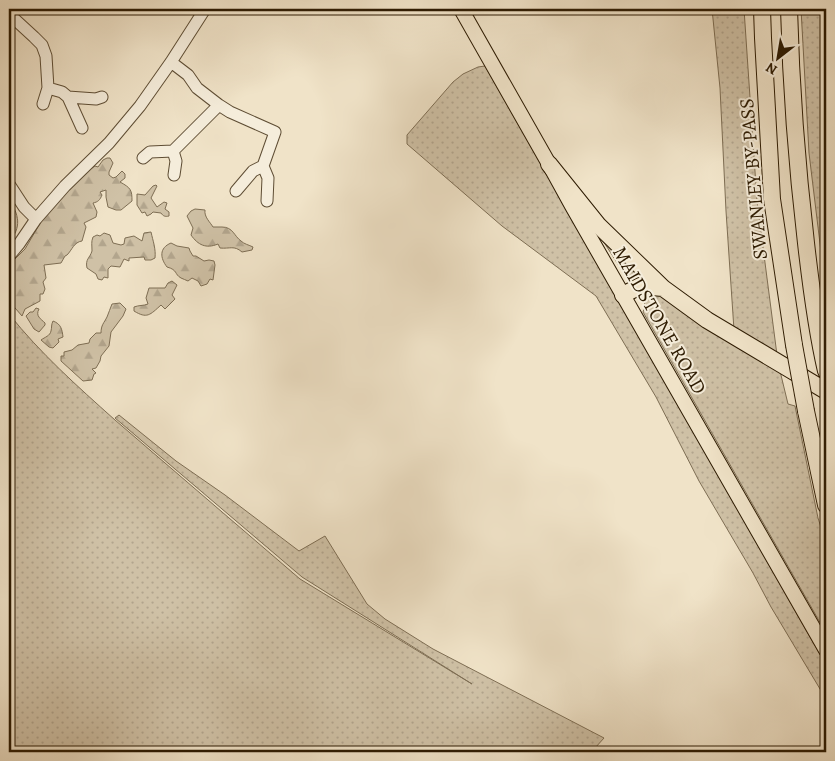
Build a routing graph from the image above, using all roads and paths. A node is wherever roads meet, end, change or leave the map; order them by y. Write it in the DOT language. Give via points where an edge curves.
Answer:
graph roads {
  1 [pos="205,9"];
  2 [pos="461,9"];
  3 [pos="762,9"];
  4 [pos="790,9"];
  5 [pos="9,14"];
  6 [pos="170,62"];
  7 [pos="48,88"];
  8 [pos="68,97"];
  9 [pos="102,97"];
  10 [pos="43,104"];
  11 [pos="219,105"];
  12 [pos="82,128"];
  13 [pos="173,151"];
  14 [pos="143,158"];
  15 [pos="549,164"];
  16 [pos="263,166"];
  17 [pos="174,175"];
  18 [pos="9,184"];
  19 [pos="236,190"];
  20 [pos="267,201"];
  21 [pos="36,219"];
  22 [pos="9,256"];
  23 [pos="663,288"];
  24 [pos="623,295"];
  25 [pos="826,371"];
  26 [pos="826,390"];
  27 [pos="826,505"];
  28 [pos="826,650"];
  1 -- 6 [label="street"];
  2 -- 15 [label="main road, MAIDSTONE ROAD"];
  3 -- 27 [label="highway, SWANLEY BY-PASS, bridge" via="772,199 794,345"];
  4 -- 25 [label="highway" via="799,185 815,319"];
  5 -- 7 [label="street" via="42,46 46,56"];
  6 -- 11 [label="street"];
  6 -- 21 [label="street" via="124,126"];
  7 -- 8 [label="street"];
  7 -- 10 [label="street"];
  8 -- 9 [label="street"];
  8 -- 12 [label="street"];
  11 -- 13 [label="street"];
  11 -- 16 [label="street" via="275,132"];
  13 -- 14 [label="street" via="150,152"];
  13 -- 17 [label="street" via="176,161"];
  15 -- 23 [label="highway" via="598,224"];
  15 -- 24 [label="main road, MAIDSTONE ROAD"];
  16 -- 19 [label="street" via="253,171"];
  16 -- 20 [label="street" via="268,178"];
  18 -- 21 [label="street" via="24,208"];
  21 -- 22 [label="street"];
  23 -- 24 [label="highway" via="640,286"];
  23 -- 26 [label="highway" via="707,320"];
  24 -- 28 [label="main road, MAIDSTONE ROAD"];
}
